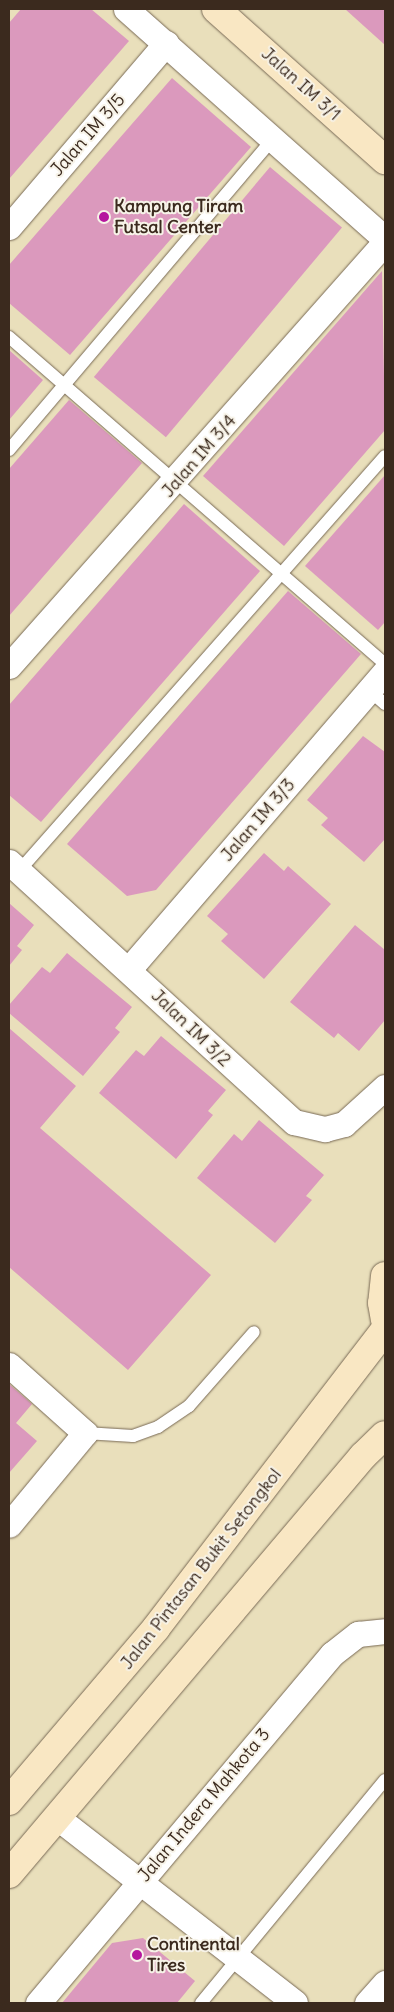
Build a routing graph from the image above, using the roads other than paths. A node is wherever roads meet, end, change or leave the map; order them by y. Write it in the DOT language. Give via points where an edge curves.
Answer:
graph roads {
  1 [pos="126,9"];
  2 [pos="216,9"];
  3 [pos="166,44"];
  4 [pos="274,138"];
  5 [pos="385,160"];
  6 [pos="9,227"];
  7 [pos="385,241"];
  8 [pos="9,337"];
  9 [pos="67,386"];
  10 [pos="9,450"];
  11 [pos="385,456"];
  12 [pos="176,483"];
  13 [pos="281,573"];
  14 [pos="385,664"];
  15 [pos="9,666"];
  16 [pos="380,689"];
  17 [pos="14,866"];
  18 [pos="130,968"];
  19 [pos="385,1086"];
  20 [pos="385,1276"];
  21 [pos="385,1320"];
  22 [pos="385,1330"];
  23 [pos="254,1332"];
  24 [pos="9,1365"];
  25 [pos="85,1433"];
  26 [pos="385,1435"];
  27 [pos="374,1451"];
  28 [pos="9,1525"];
  29 [pos="385,1631"];
  30 [pos="385,1780"];
  31 [pos="9,1801"];
  32 [pos="59,1819"];
  33 [pos="9,1874"];
  34 [pos="138,1884"];
  35 [pos="242,1959"];
  36 [pos="385,1983"];
  37 [pos="38,2003"];
  38 [pos="201,2003"];
  39 [pos="295,2003"];
  40 [pos="367,2003"];
  1 -- 3 [label="street"];
  2 -- 5 [label="main road, Jalan IM 3/1"];
  3 -- 4 [label="street"];
  3 -- 6 [label="street, Jalan IM 3/5"];
  4 -- 7 [label="street"];
  4 -- 9 [label="lane"];
  7 -- 12 [label="street, Jalan IM 3/4"];
  8 -- 9 [label="lane"];
  9 -- 10 [label="lane"];
  9 -- 12 [label="lane"];
  11 -- 13 [label="lane"];
  12 -- 13 [label="lane"];
  12 -- 15 [label="street, Jalan IM 3/4"];
  13 -- 14 [label="lane"];
  13 -- 17 [label="lane"];
  16 -- 18 [label="street, Jalan IM 3/3"];
  17 -- 18 [label="street, Jalan IM 3/2"];
  18 -- 19 [label="street, Jalan IM 3/2" via="255,1090 294,1122 325,1129 344,1124"];
  20 -- 21 [label="main road" via="382,1302"];
  22 -- 31 [label="main road, Jalan Pintasan Bukit Setongkol" via="156,1628"];
  23 -- 25 [label="lane" via="189,1406 158,1427 133,1436"];
  24 -- 25 [label="street"];
  25 -- 28 [label="street"];
  26 -- 27 [label="main road"];
  27 -- 32 [label="main road"];
  29 -- 34 [label="street, Jalan Indera Mahkota 3" via="358,1634 332,1654"];
  30 -- 35 [label="lane"];
  32 -- 33 [label="main road"];
  32 -- 34 [label="street"];
  34 -- 35 [label="street"];
  34 -- 37 [label="street, Jalan Indera Mahkota 3"];
  35 -- 38 [label="lane"];
  35 -- 39 [label="street"];
  36 -- 40 [label="street"];
}
